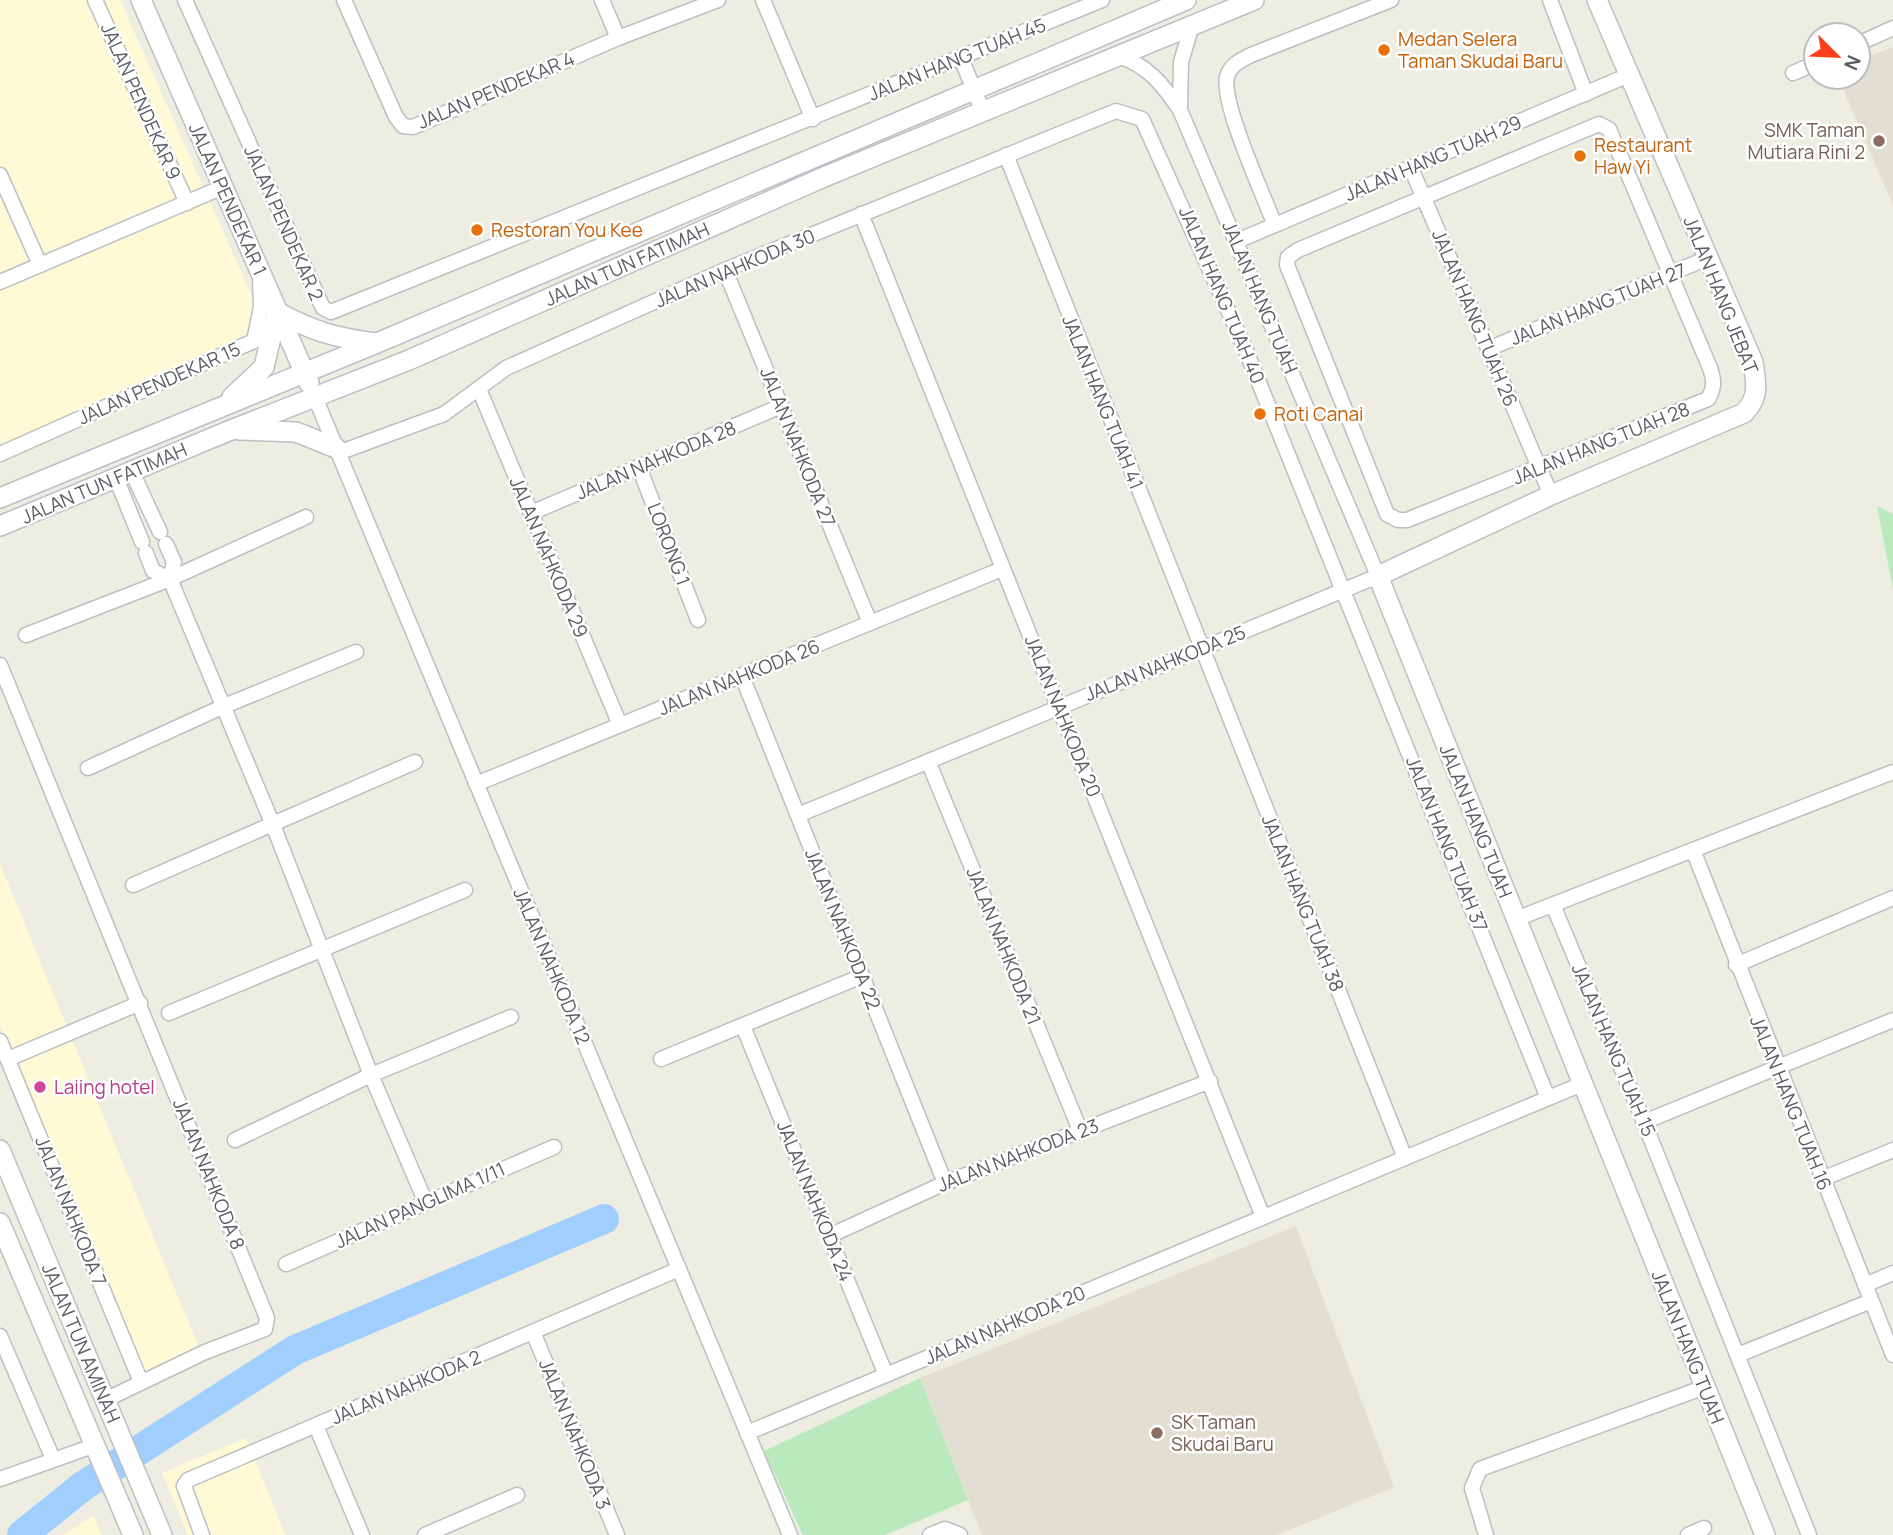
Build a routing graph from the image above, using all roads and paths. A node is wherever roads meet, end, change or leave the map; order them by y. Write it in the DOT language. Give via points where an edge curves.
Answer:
graph roads {
  1 [pos="95,0"];
  2 [pos="141,0"];
  3 [pos="185,0"];
  4 [pos="602,0"];
  5 [pos="718,0"];
  6 [pos="763,0"];
  7 [pos="1186,0"];
  8 [pos="1254,0"];
  9 [pos="1391,0"];
  10 [pos="1550,0"];
  11 [pos="1597,0"];
  12 [pos="346,1"];
  13 [pos="1098,1"];
  14 [pos="1192,25"];
  15 [pos="1893,28"];
  16 [pos="618,38"];
  17 [pos="1872,38"];
  18 [pos="1118,56"];
  19 [pos="961,58"];
  20 [pos="1802,69"];
  21 [pos="1793,73"];
  22 [pos="1629,75"];
  23 [pos="974,89"];
  24 [pos="1586,94"];
  25 [pos="1180,110"];
  26 [pos="983,112"];
  27 [pos="813,119"];
  28 [pos="1142,119"];
  29 [pos="1006,155"];
  30 [pos="1411,169"];
  31 [pos="0,175"];
  32 [pos="223,187"];
  33 [pos="1424,199"];
  34 [pos="187,203"];
  35 [pos="861,214"];
  36 [pos="1274,223"];
  37 [pos="1237,241"];
  38 [pos="1708,258"];
  39 [pos="40,265"];
  40 [pos="725,270"];
  41 [pos="260,272"];
  42 [pos="1668,275"];
  43 [pos="0,282"];
  44 [pos="277,312"];
  45 [pos="377,343"];
  46 [pos="1488,349"];
  47 [pos="304,373"];
  48 [pos="479,389"];
  49 [pos="315,397"];
  50 [pos="220,406"];
  51 [pos="781,406"];
  52 [pos="231,430"];
  53 [pos="337,451"];
  54 [pos="0,454"];
  55 [pos="639,467"];
  56 [pos="1538,468"];
  57 [pos="124,475"];
  58 [pos="44,480"];
  59 [pos="1551,495"];
  60 [pos="0,498"];
  61 [pos="531,513"];
  62 [pos="306,517"];
  63 [pos="0,526"];
  64 [pos="1002,569"];
  65 [pos="1378,576"];
  66 [pos="170,579"];
  67 [pos="1345,589"];
  68 [pos="698,620"];
  69 [pos="870,623"];
  70 [pos="26,635"];
  71 [pos="1201,649"];
  72 [pos="356,652"];
  73 [pos="0,665"];
  74 [pos="742,676"];
  75 [pos="1060,706"];
  76 [pos="222,708"];
  77 [pos="620,725"];
  78 [pos="928,761"];
  79 [pos="415,762"];
  80 [pos="88,768"];
  81 [pos="1893,772"];
  82 [pos="476,784"];
  83 [pos="798,815"];
  84 [pos="273,825"];
  85 [pos="1693,850"];
  86 [pos="133,885"];
  87 [pos="465,890"];
  88 [pos="1893,898"];
  89 [pos="1553,905"];
  90 [pos="1516,919"];
  91 [pos="321,948"];
  92 [pos="1736,965"];
  93 [pos="862,976"];
  94 [pos="139,1003"];
  95 [pos="169,1013"];
  96 [pos="511,1017"];
  97 [pos="1893,1020"];
  98 [pos="743,1026"];
  99 [pos="0,1041"];
  100 [pos="8,1059"];
  101 [pos="661,1059"];
  102 [pos="1777,1068"];
  103 [pos="371,1075"];
  104 [pos="1210,1081"];
  105 [pos="1582,1084"];
  106 [pos="1548,1098"];
  107 [pos="1644,1122"];
  108 [pos="1080,1130"];
  109 [pos="235,1140"];
  110 [pos="554,1147"];
  111 [pos="0,1150"];
  112 [pos="1893,1150"];
  113 [pos="1405,1158"];
  114 [pos="1822,1179"];
  115 [pos="945,1183"];
  116 [pos="426,1203"];
  117 [pos="1264,1217"];
  118 [pos="0,1223"];
  119 [pos="829,1236"];
  120 [pos="286,1264"];
  121 [pos="679,1269"];
  122 [pos="1893,1273"];
  123 [pos="1865,1285"];
  124 [pos="1871,1301"];
  125 [pos="533,1332"];
  126 [pos="0,1336"];
  127 [pos="1738,1355"];
  128 [pos="1893,1355"];
  129 [pos="886,1375"];
  130 [pos="141,1382"];
  131 [pos="1705,1387"];
  132 [pos="105,1400"];
  133 [pos="316,1426"];
  134 [pos="747,1433"];
  135 [pos="97,1446"];
  136 [pos="53,1459"];
  137 [pos="0,1479"];
  138 [pos="517,1495"];
  139 [pos="1704,1528"];
  140 [pos="132,1531"];
  141 [pos="162,1535"];
  142 [pos="201,1535"];
  143 [pos="362,1535"];
  144 [pos="425,1535"];
  145 [pos="617,1535"];
  146 [pos="790,1535"];
  147 [pos="930,1535"];
  148 [pos="960,1535"];
  149 [pos="1486,1535"];
  150 [pos="1688,1535"];
  151 [pos="1765,1535"];
  152 [pos="1810,1535"];
  1 -- 34 [label="street, JALAN PENDEKAR 9"];
  2 -- 32 [label="main road, JALAN PENDEKAR 1"];
  3 -- 27 [label="street, JALAN PENDEKAR 2" via="326,312"];
  4 -- 16 [label="street"];
  5 -- 16 [label="street, JALAN PENDEKAR 4"];
  6 -- 27 [label="street"];
  7 -- 23 [label="main road, JALAN TUN FATIMAH"];
  8 -- 14 [label="main road, JALAN TUN FATIMAH"];
  9 -- 36 [label="street" via="1251,55 1235,63 1227,75 1232,111"];
  10 -- 24 [label="street"];
  11 -- 22 [label="main road, JALAN HANG JEBAT"];
  12 -- 16 [label="street, JALAN PENDEKAR 4" via="403,126 413,127"];
  13 -- 19 [label="street, JALAN HANG TUAH 45"];
  14 -- 18 [label="main road, JALAN TUN FATIMAH"];
  14 -- 25 [label="street, JALAN HANG TUAH" via="1181,62"];
  15 -- 17 [label="street"];
  18 -- 25 [label="street, JALAN HANG TUAH" via="1148,69"];
  18 -- 26 [label="main road, JALAN TUN FATIMAH"];
  19 -- 23 [label="street"];
  19 -- 27 [label="street, JALAN HANG TUAH 45"];
  20 -- 21 [label="street"];
  22 -- 24 [label="street, JALAN HANG TUAH 29"];
  22 -- 38 [label="main road, JALAN HANG JEBAT"];
  23 -- 26 [label="street"];
  23 -- 45 [label="main road, JALAN TUN FATIMAH"];
  24 -- 30 [label="street, JALAN HANG TUAH 29"];
  25 -- 37 [label="street, JALAN HANG TUAH"];
  26 -- 49 [label="main road, JALAN TUN FATIMAH"];
  28 -- 29 [label="street, JALAN NAHKODA 30" via="1116,111"];
  28 -- 67 [label="street, JALAN HANG TUAH 40" via="1245,348"];
  29 -- 35 [label="street, JALAN NAHKODA 30"];
  29 -- 71 [label="street, JALAN HANG TUAH 41"];
  30 -- 33 [label="street, JALAN HANG TUAH 26"];
  30 -- 36 [label="street, JALAN HANG TUAH 29"];
  31 -- 39 [label="street"];
  32 -- 34 [label="street"];
  32 -- 41 [label="main road, JALAN PENDEKAR 1"];
  33 -- 42 [label="street, JALAN HANG TUAH 28" via="1594,126 1606,126"];
  33 -- 46 [label="street, JALAN HANG TUAH 26"];
  33 -- 56 [label="street, JALAN HANG TUAH 28" via="1298,250 1288,257 1287,265 1387,514 1407,520"];
  34 -- 39 [label="street"];
  35 -- 40 [label="street, JALAN NAHKODA 30"];
  35 -- 64 [label="street, JALAN NAHKODA 20"];
  36 -- 37 [label="street, JALAN HANG TUAH 29"];
  37 -- 65 [label="street, JALAN HANG TUAH"];
  38 -- 42 [label="street, JALAN HANG TUAH 27"];
  38 -- 59 [label="main road, JALAN HANG JEBAT" via="1753,362 1754,403 1744,413"];
  39 -- 43 [label="street"];
  40 -- 48 [label="street, JALAN NAHKODA 30" via="506,368"];
  40 -- 51 [label="street, JALAN NAHKODA 27"];
  41 -- 44 [label="main road, JALAN PENDEKAR 1"];
  41 -- 54 [label="street, JALAN PENDEKAR 15" via="261,307 254,341"];
  42 -- 46 [label="street, JALAN HANG TUAH 27"];
  42 -- 56 [label="street, JALAN HANG TUAH 28" via="1714,379 1708,399"];
  44 -- 45 [label="main road" via="337,338"];
  44 -- 47 [label="main road, JALAN PENDEKAR 1"];
  44 -- 50 [label="main road" via="264,367"];
  45 -- 47 [label="main road, JALAN TUN FATIMAH"];
  46 -- 56 [label="street, JALAN HANG TUAH 26"];
  47 -- 49 [label="main road, JALAN PENDEKAR 1"];
  47 -- 50 [label="main road, JALAN TUN FATIMAH"];
  48 -- 53 [label="street, JALAN NAHKODA 30" via="444,414"];
  48 -- 61 [label="street, JALAN NAHKODA 29"];
  49 -- 52 [label="main road, JALAN TUN FATIMAH"];
  49 -- 53 [label="street, JALAN NAHKODA 12"];
  50 -- 58 [label="main road, JALAN TUN FATIMAH"];
  51 -- 55 [label="street, JALAN NAHKODA 28"];
  51 -- 69 [label="street, JALAN NAHKODA 27"];
  52 -- 53 [label="main road" via="296,432"];
  52 -- 57 [label="main road, JALAN TUN FATIMAH"];
  53 -- 82 [label="street, JALAN NAHKODA 12"];
  55 -- 61 [label="street, JALAN NAHKODA 28"];
  55 -- 68 [label="street, LORONG 1"];
  56 -- 59 [label="street, JALAN HANG TUAH 26"];
  57 -- 58 [label="main road" via="127,463 115,460 58,485"];
  57 -- 63 [label="main road, JALAN TUN FATIMAH"];
  57 -- 66 [label="street" via="174,562"];
  57 -- 66 [label="street" via="153,571"];
  58 -- 60 [label="main road, JALAN TUN FATIMAH"];
  59 -- 65 [label="main road, JALAN HANG JEBAT"];
  61 -- 77 [label="street, JALAN NAHKODA 29"];
  62 -- 66 [label="street"];
  64 -- 69 [label="street, JALAN NAHKODA 26"];
  64 -- 75 [label="street, JALAN NAHKODA 20"];
  65 -- 67 [label="street, JALAN NAHKODA 25"];
  65 -- 90 [label="main road, JALAN HANG TUAH"];
  66 -- 70 [label="street"];
  66 -- 76 [label="street"];
  67 -- 71 [label="street, JALAN NAHKODA 25"];
  67 -- 106 [label="street, JALAN HANG TUAH 37"];
  69 -- 74 [label="street, JALAN NAHKODA 26"];
  71 -- 75 [label="street, JALAN NAHKODA 25"];
  71 -- 113 [label="street, JALAN HANG TUAH 38"];
  72 -- 76 [label="street"];
  73 -- 94 [label="street, JALAN NAHKODA 8"];
  74 -- 77 [label="street, JALAN NAHKODA 26"];
  74 -- 83 [label="street, JALAN NAHKODA 22"];
  75 -- 78 [label="street, JALAN NAHKODA 25"];
  75 -- 104 [label="street, JALAN NAHKODA 20"];
  76 -- 80 [label="street"];
  76 -- 84 [label="street"];
  77 -- 82 [label="street, JALAN NAHKODA 26"];
  78 -- 83 [label="street, JALAN NAHKODA 25"];
  78 -- 108 [label="street, JALAN NAHKODA 21"];
  79 -- 84 [label="street"];
  81 -- 85 [label="street"];
  82 -- 121 [label="street, JALAN NAHKODA 12"];
  83 -- 93 [label="street, JALAN NAHKODA 22"];
  84 -- 86 [label="street"];
  84 -- 91 [label="street"];
  85 -- 89 [label="street"];
  85 -- 92 [label="street, JALAN HANG TUAH 16"];
  87 -- 91 [label="street"];
  88 -- 92 [label="street"];
  89 -- 90 [label="street"];
  89 -- 107 [label="street, JALAN HANG TUAH 15"];
  90 -- 105 [label="main road, JALAN HANG TUAH"];
  91 -- 95 [label="street"];
  91 -- 103 [label="street"];
  92 -- 102 [label="street, JALAN HANG TUAH 16"];
  93 -- 98 [label="street"];
  93 -- 115 [label="street, JALAN NAHKODA 22"];
  94 -- 100 [label="street"];
  94 -- 130 [label="street, JALAN NAHKODA 8" via="267,1318 265,1329 256,1334"];
  96 -- 103 [label="street"];
  97 -- 102 [label="street"];
  98 -- 101 [label="street"];
  98 -- 119 [label="street, JALAN NAHKODA 24"];
  99 -- 100 [label="street, JALAN NAHKODA 7"];
  100 -- 130 [label="street, JALAN NAHKODA 7"];
  102 -- 107 [label="street"];
  102 -- 114 [label="street, JALAN HANG TUAH 16"];
  103 -- 109 [label="street"];
  103 -- 116 [label="street"];
  104 -- 108 [label="street, JALAN NAHKODA 23"];
  104 -- 117 [label="street, JALAN NAHKODA 20"];
  105 -- 106 [label="street, JALAN NAHKODA 20"];
  105 -- 131 [label="main road, JALAN HANG TUAH"];
  106 -- 113 [label="street, JALAN NAHKODA 20"];
  107 -- 127 [label="street, JALAN HANG TUAH 15"];
  108 -- 115 [label="street, JALAN NAHKODA 23"];
  110 -- 116 [label="street, JALAN PANGLIMA 1/11"];
  111 -- 132 [label="main road, JALAN TUN AMINAH"];
  112 -- 114 [label="street"];
  113 -- 117 [label="street, JALAN NAHKODA 20"];
  114 -- 123 [label="street, JALAN HANG TUAH 16"];
  115 -- 119 [label="street, JALAN NAHKODA 23"];
  116 -- 120 [label="street, JALAN PANGLIMA 1/11"];
  117 -- 129 [label="street, JALAN NAHKODA 20"];
  118 -- 135 [label="main road, JALAN TUN AMINAH"];
  119 -- 129 [label="street, JALAN NAHKODA 24"];
  121 -- 125 [label="street, JALAN NAHKODA 2"];
  121 -- 134 [label="street, JALAN NAHKODA 12"];
  122 -- 123 [label="street"];
  123 -- 124 [label="street, JALAN HANG TUAH 16"];
  124 -- 127 [label="street"];
  124 -- 128 [label="street, JALAN HANG TUAH 16"];
  125 -- 133 [label="street, JALAN NAHKODA 2"];
  125 -- 145 [label="street, JALAN NAHKODA 3"];
  126 -- 136 [label="street"];
  127 -- 152 [label="street, JALAN HANG TUAH 15"];
  129 -- 134 [label="street, JALAN NAHKODA 20"];
  130 -- 132 [label="street, JALAN NAHKODA 8"];
  131 -- 149 [label="street" via="1480,1469 1472,1488"];
  131 -- 151 [label="main road, JALAN HANG TUAH"];
  132 -- 141 [label="main road, JALAN TUN AMINAH"];
  133 -- 142 [label="street, JALAN NAHKODA 2" via="188,1480 184,1495"];
  133 -- 143 [label="street"];
  134 -- 146 [label="street, JALAN NAHKODA 12"];
  135 -- 136 [label="street"];
  135 -- 140 [label="main road, JALAN TUN AMINAH"];
  136 -- 137 [label="street"];
  138 -- 144 [label="street"];
  139 -- 150 [label="street"];
  147 -- 148 [label="street" via="944,1529"];
}
